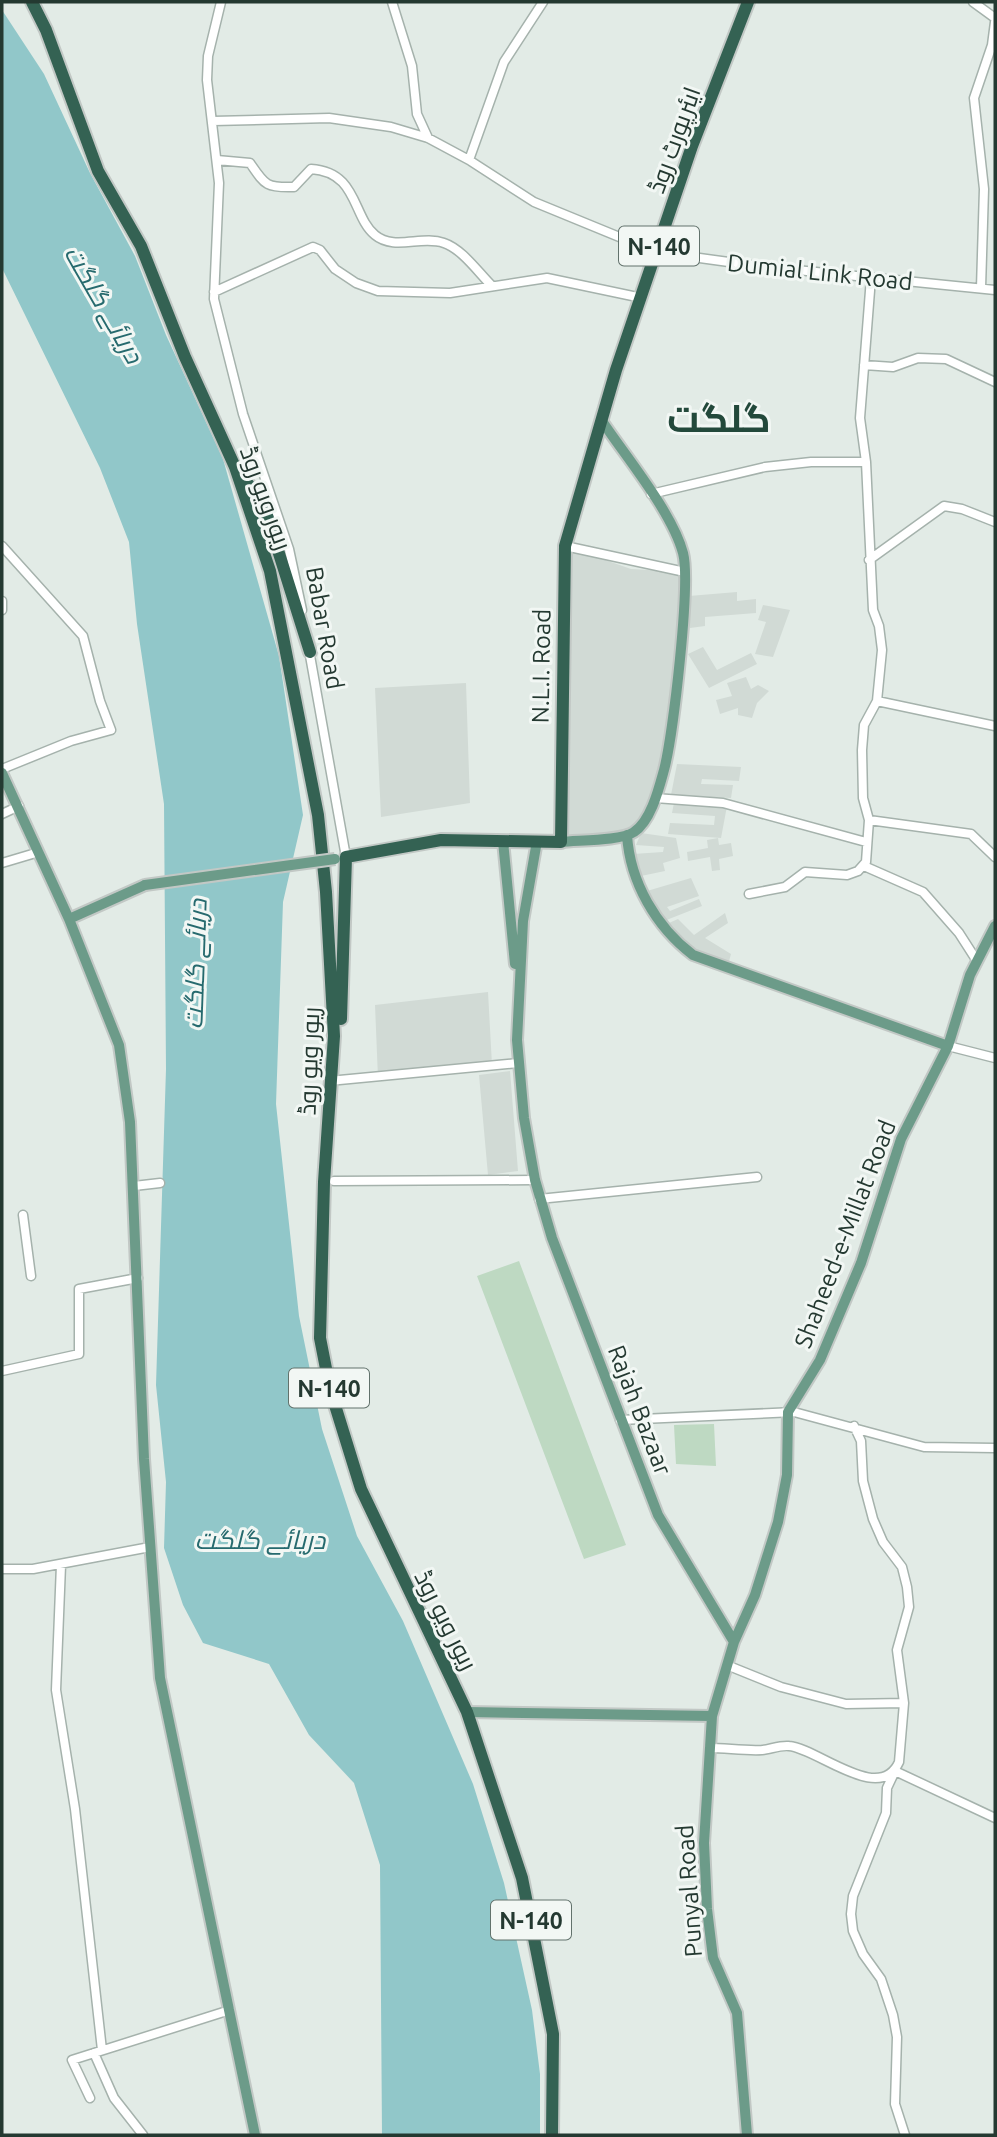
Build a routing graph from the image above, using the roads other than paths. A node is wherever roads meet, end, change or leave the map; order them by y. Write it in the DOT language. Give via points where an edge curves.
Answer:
graph roads {
  1 [pos="32,2"];
  2 [pos="221,2"];
  3 [pos="392,2"];
  4 [pos="543,2"];
  5 [pos="748,2"];
  6 [pos="974,2"];
  7 [pos="995,20"];
  8 [pos="993,46"];
  9 [pos="212,121"];
  10 [pos="428,138"];
  11 [pos="216,160"];
  12 [pos="469,160"];
  13 [pos="656,252"];
  14 [pos="871,278"];
  15 [pos="492,286"];
  16 [pos="981,288"];
  17 [pos="995,289"];
  18 [pos="214,292"];
  19 [pos="642,298"];
  20 [pos="864,365"];
  21 [pos="995,382"];
  22 [pos="602,421"];
  23 [pos="866,462"];
  24 [pos="235,467"];
  25 [pos="582,494"];
  26 [pos="651,494"];
  27 [pos="995,522"];
  28 [pos="2,546"];
  29 [pos="565,546"];
  30 [pos="869,560"];
  31 [pos="685,572"];
  32 [pos="2,601"];
  33 [pos="2,610"];
  34 [pos="310,652"];
  35 [pos="877,701"];
  36 [pos="995,726"];
  37 [pos="2,771"];
  38 [pos="655,798"];
  39 [pos="19,806"];
  40 [pos="2,814"];
  41 [pos="869,820"];
  42 [pos="627,835"];
  43 [pos="503,841"];
  44 [pos="537,841"];
  45 [pos="561,842"];
  46 [pos="866,842"];
  47 [pos="39,852"];
  48 [pos="995,857"];
  49 [pos="340,858"];
  50 [pos="2,863"];
  51 [pos="864,866"];
  52 [pos="749,894"];
  53 [pos="69,919"];
  54 [pos="510,920"];
  55 [pos="523,921"];
  56 [pos="995,926"];
  57 [pos="977,961"];
  58 [pos="518,992"];
  59 [pos="334,1036"];
  60 [pos="948,1046"];
  61 [pos="995,1058"];
  62 [pos="518,1063"];
  63 [pos="329,1081"];
  64 [pos="757,1177"];
  65 [pos="535,1180"];
  66 [pos="334,1181"];
  67 [pos="160,1183"];
  68 [pos="134,1185"];
  69 [pos="539,1199"];
  70 [pos="23,1215"];
  71 [pos="31,1276"];
  72 [pos="138,1278"];
  73 [pos="2,1371"];
  74 [pos="788,1412"];
  75 [pos="621,1420"];
  76 [pos="854,1426"];
  77 [pos="995,1448"];
  78 [pos="150,1547"];
  79 [pos="61,1565"];
  80 [pos="2,1569"];
  81 [pos="734,1642"];
  82 [pos="729,1666"];
  83 [pos="904,1703"];
  84 [pos="467,1712"];
  85 [pos="712,1716"];
  86 [pos="709,1748"];
  87 [pos="895,1770"];
  88 [pos="995,1818"];
  89 [pos="230,2010"];
  90 [pos="98,2052"];
  91 [pos="90,2098"];
  92 [pos="143,2135"];
  93 [pos="255,2135"];
  94 [pos="552,2135"];
  95 [pos="747,2135"];
  96 [pos="905,2135"];
  1 -- 24 [label="highway, ریور ویو روڈ" via="98,171 141,246"];
  2 -- 9 [label="street, Babar Road" via="208,56"];
  3 -- 10 [label="street" via="412,66 417,114"];
  4 -- 12 [label="street" via="505,62"];
  5 -- 13 [label="highway, ایئرپورٹ روڈ / N-140"];
  6 -- 7 [label="street"];
  7 -- 8 [label="street"];
  8 -- 16 [label="street" via="974,98 984,189"];
  9 -- 10 [label="street, Dumial Link Road" via="329,118"];
  9 -- 11 [label="street, Babar Road"];
  10 -- 12 [label="street, Dumial Link Road"];
  11 -- 15 [label="street" via="250,163 257,178 276,188 294,187 311,169 319,169 345,183 377,237 389,242 443,242"];
  11 -- 18 [label="street, Babar Road" via="219,217"];
  12 -- 13 [label="street, Dumial Link Road" via="534,202"];
  13 -- 14 [label="street, Dumial Link Road"];
  13 -- 19 [label="highway, ایئرپورٹ روڈ / N-140"];
  14 -- 16 [label="street, Dumial Link Road"];
  14 -- 20 [label="street"];
  15 -- 18 [label="street" via="450,293 378,291 345,276 313,247"];
  15 -- 19 [label="street" via="547,278"];
  16 -- 17 [label="street, Dumial Link Road"];
  18 -- 34 [label="street, Babar Road" via="243,414 289,549"];
  19 -- 22 [label="highway, ایئرپورٹ روڈ / N-140"];
  20 -- 21 [label="street" via="893,367 918,358 946,359"];
  20 -- 23 [label="street" via="860,418"];
  22 -- 25 [label="highway, ایئرپورٹ روڈ / N-140"];
  22 -- 26 [label="main road"];
  23 -- 26 [label="street" via="765,467"];
  23 -- 30 [label="street"];
  24 -- 34 [label="highway" via="265,509"];
  24 -- 59 [label="highway, ریور ویو روڈ" via="270,570 318,815"];
  25 -- 29 [label="highway, N.L.I. Road / N-140"];
  26 -- 31 [label="main road" via="678,538"];
  27 -- 30 [label="street" via="944,506"];
  28 -- 37 [label="street" via="83,636 111,730 71,741"];
  29 -- 31 [label="street"];
  29 -- 45 [label="highway, N.L.I. Road / N-140"];
  30 -- 35 [label="street" via="873,610 881,635"];
  31 -- 38 [label="main road" via="666,760"];
  32 -- 33 [label="street"];
  34 -- 49 [label="street, Babar Road"];
  35 -- 36 [label="street"];
  35 -- 41 [label="street" via="864,724 862,750 863,798"];
  37 -- 39 [label="main road"];
  38 -- 42 [label="main road" via="639,828"];
  38 -- 46 [label="street" via="723,803"];
  39 -- 40 [label="street"];
  39 -- 47 [label="main road"];
  41 -- 46 [label="street"];
  41 -- 48 [label="street" via="971,834"];
  42 -- 45 [label="main road"];
  42 -- 60 [label="main road" via="639,886 669,931 693,955"];
  43 -- 44 [label="highway"];
  43 -- 49 [label="highway" via="424,842"];
  43 -- 54 [label="main road"];
  44 -- 45 [label="highway"];
  44 -- 55 [label="main road"];
  46 -- 51 [label="street"];
  47 -- 50 [label="street"];
  47 -- 53 [label="main road"];
  49 -- 53 [label="main road, bridge" via="145,885"];
  49 -- 59 [label="highway, N-140" via="341,1016"];
  51 -- 52 [label="street" via="847,875 805,872 785,887"];
  51 -- 57 [label="street" via="923,892"];
  53 -- 68 [label="main road" via="119,1045"];
  54 -- 55 [label="main road"];
  54 -- 58 [label="main road"];
  55 -- 58 [label="main road"];
  56 -- 57 [label="main road, Shaheed-e-Millat Road"];
  57 -- 60 [label="main road, Shaheed-e-Millat Road"];
  58 -- 62 [label="main road, Rajah Bazaar"];
  59 -- 63 [label="highway, ریور ویو روڈ / N-140"];
  60 -- 61 [label="street"];
  60 -- 74 [label="main road, Shaheed-e-Millat Road" via="901,1139 861,1263 820,1360"];
  62 -- 63 [label="street"];
  62 -- 65 [label="main road, Rajah Bazaar"];
  63 -- 84 [label="highway, ریور ویو روڈ / N-140" via="320,1338 330,1390 361,1489"];
  64 -- 69 [label="street"];
  65 -- 66 [label="street"];
  65 -- 69 [label="main road, Rajah Bazaar"];
  67 -- 68 [label="street"];
  68 -- 72 [label="main road"];
  69 -- 75 [label="main road, Rajah Bazaar"];
  70 -- 71 [label="street"];
  72 -- 73 [label="street" via="79,1289 79,1354"];
  72 -- 78 [label="main road"];
  74 -- 75 [label="street"];
  74 -- 76 [label="street"];
  74 -- 81 [label="main road" via="781,1511 755,1595"];
  75 -- 81 [label="main road, Rajah Bazaar" via="667,1534"];
  76 -- 77 [label="street" via="924,1447"];
  76 -- 83 [label="street" via="861,1441 863,1481 873,1519 902,1567 907,1587 909,1607 897,1650"];
  78 -- 79 [label="street"];
  78 -- 89 [label="main road" via="164,1702"];
  79 -- 80 [label="street"];
  79 -- 90 [label="street" via="56,1690 75,1809"];
  81 -- 82 [label="main road, Punyal Road"];
  82 -- 83 [label="street" via="781,1687 846,1704"];
  82 -- 85 [label="main road, Punyal Road"];
  83 -- 87 [label="street"];
  84 -- 85 [label="main road"];
  84 -- 94 [label="highway, ریور ویو روڈ / N-140" via="522,1878 545,1987 555,2073"];
  85 -- 86 [label="main road, Punyal Road"];
  86 -- 87 [label="street" via="788,1746 864,1778"];
  86 -- 95 [label="main road, Punyal Road" via="704,1843 707,1909 713,1958 739,2021"];
  87 -- 88 [label="street"];
  87 -- 96 [label="street" via="887,1788 886,1813 853,1896 851,1914 853,1931 881,1979 893,2014 895,2104"];
  89 -- 90 [label="street"];
  89 -- 93 [label="main road"];
  90 -- 91 [label="street" via="72,2060"];
  90 -- 92 [label="street" via="114,2098"];
}
